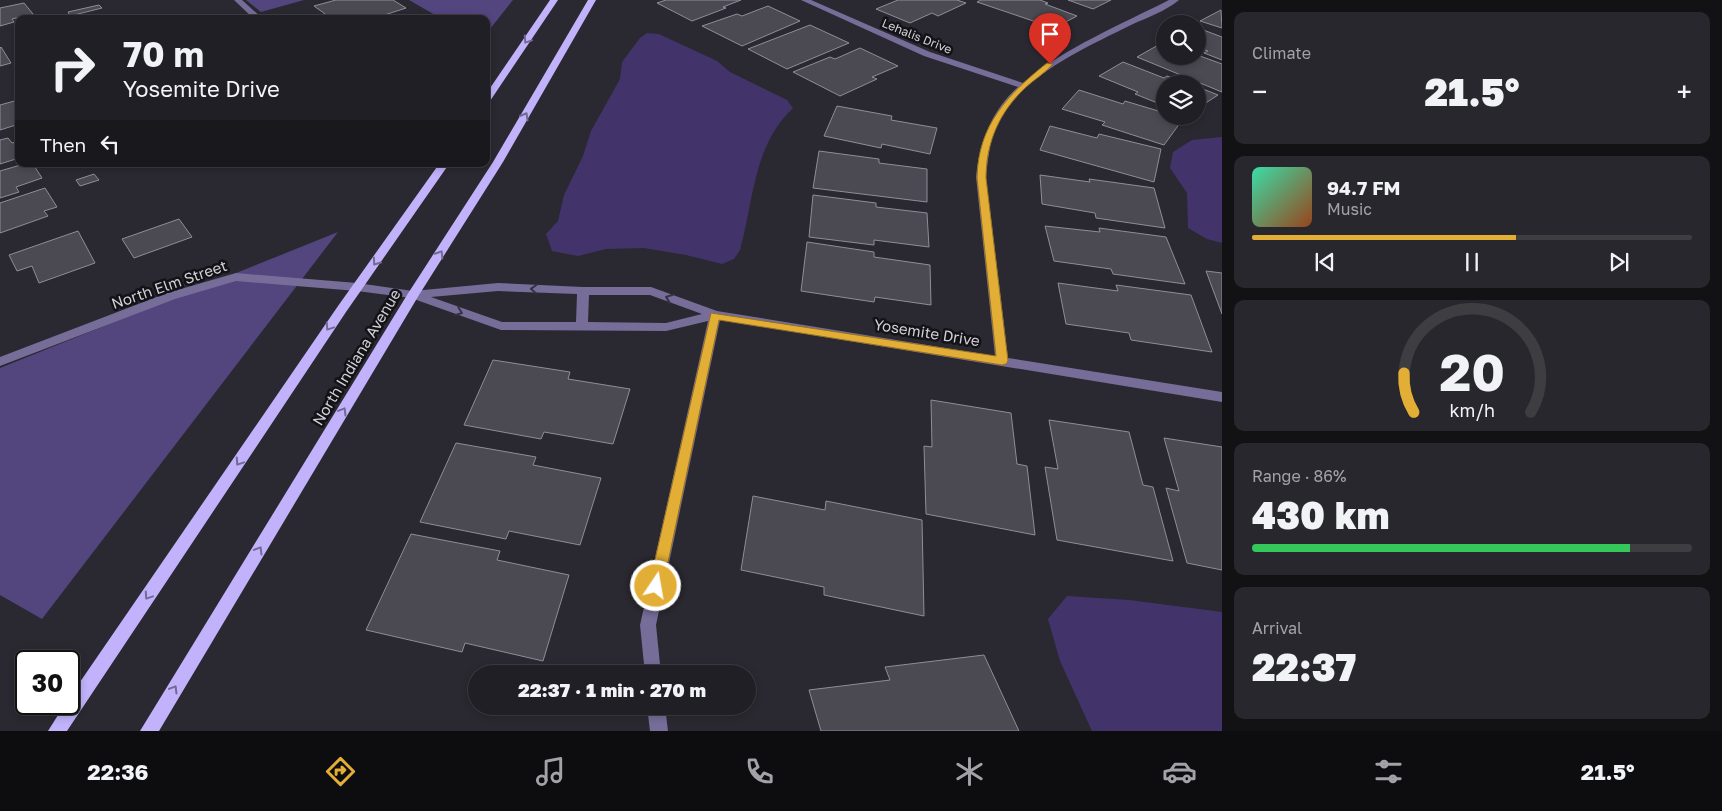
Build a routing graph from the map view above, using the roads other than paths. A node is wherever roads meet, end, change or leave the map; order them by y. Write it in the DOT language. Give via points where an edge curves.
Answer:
graph roads {
  1 [pos="238,0"];
  2 [pos="554,0"];
  3 [pos="592,0"];
  4 [pos="806,0"];
  5 [pos="1175,0"];
  6 [pos="255,15"];
  7 [pos="1023,86"];
  8 [pos="490,94"];
  9 [pos="442,167"];
  10 [pos="357,286"];
  11 [pos="583,291"];
  12 [pos="413,295"];
  13 [pos="715,315"];
  14 [pos="582,326"];
  15 [pos="1002,361"];
  16 [pos="0,362"];
  17 [pos="1222,397"];
  18 [pos="652,665"];
  19 [pos="657,715"];
  20 [pos="57,731"];
  21 [pos="149,731"];
  22 [pos="659,731"];
  1 -- 6 [label="street"];
  2 -- 8 [label="main road, one-way"];
  12 -- 3 [label="main road, North Indiana Avenue, one-way" via="498,162"];
  4 -- 7 [label="street, Lehalis Drive" via="927,54"];
  5 -- 7 [label="street" via="1059,59"];
  7 -- 15 [label="street" via="993,124 982,157 981,178"];
  9 -- 10 [label="main road, one-way"];
  10 -- 12 [label="street, North Elm Street"];
  10 -- 16 [label="street, North Elm Street" via="236,277 172,296"];
  10 -- 20 [label="main road, one-way"];
  11 -- 12 [label="street, Yosemite Drive, one-way" via="498,287"];
  13 -- 11 [label="street, Yosemite Drive, one-way" via="651,291"];
  11 -- 14 [label="street"];
  12 -- 14 [label="street, Yosemite Drive, one-way" via="501,326"];
  21 -- 12 [label="main road, North Indiana Avenue, one-way"];
  13 -- 14 [label="street, Yosemite Drive" via="666,327"];
  13 -- 15 [label="street, Yosemite Drive"];
  13 -- 18 [label="street" via="648,625"];
  15 -- 17 [label="street, Yosemite Drive"];
  19 -- 22 [label="street"];
}
